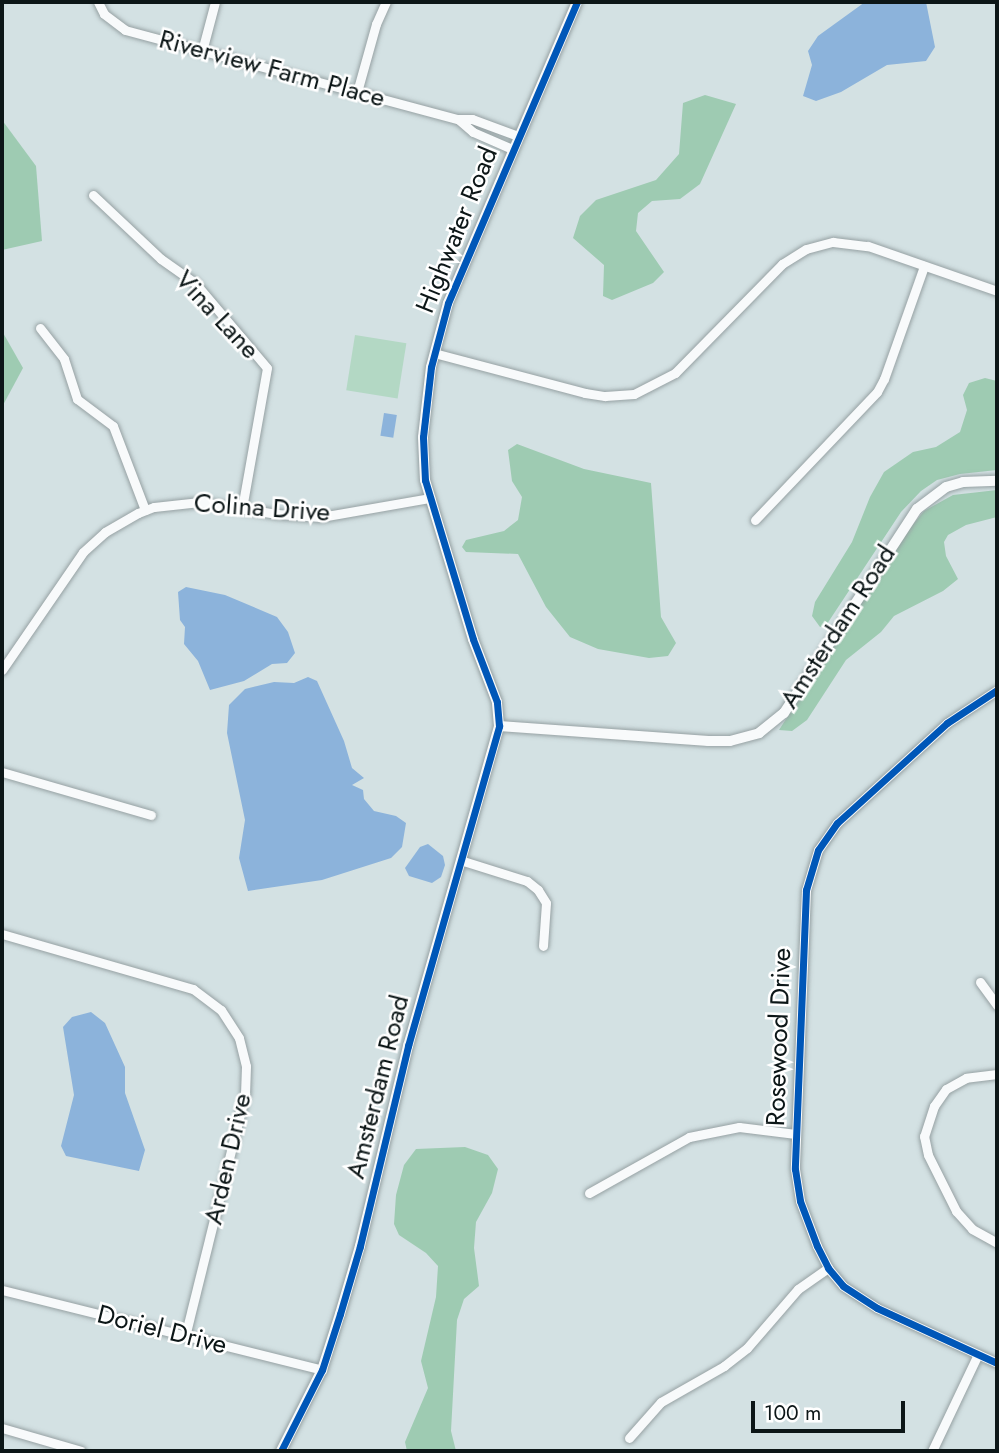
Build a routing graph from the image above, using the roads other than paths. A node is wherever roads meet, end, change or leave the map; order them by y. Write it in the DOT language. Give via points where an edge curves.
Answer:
graph roads {
  1 [pos="98,2"];
  2 [pos="215,2"];
  3 [pos="386,2"];
  4 [pos="577,2"];
  5 [pos="202,51"];
  6 [pos="357,92"];
  7 [pos="458,119"];
  8 [pos="518,136"];
  9 [pos="512,149"];
  10 [pos="93,195"];
  11 [pos="924,266"];
  12 [pos="997,291"];
  13 [pos="40,328"];
  14 [pos="434,353"];
  15 [pos="997,481"];
  16 [pos="430,498"];
  17 [pos="242,508"];
  18 [pos="145,510"];
  19 [pos="755,520"];
  20 [pos="2,670"];
  21 [pos="997,690"];
  22 [pos="499,726"];
  23 [pos="2,772"];
  24 [pos="151,815"];
  25 [pos="460,860"];
  26 [pos="2,937"];
  27 [pos="543,946"];
  28 [pos="980,982"];
  29 [pos="997,1005"];
  30 [pos="997,1074"];
  31 [pos="796,1134"];
  32 [pos="589,1193"];
  33 [pos="997,1243"];
  34 [pos="828,1268"];
  35 [pos="2,1290"];
  36 [pos="185,1335"];
  37 [pos="978,1354"];
  38 [pos="997,1363"];
  39 [pos="322,1370"];
  40 [pos="2,1428"];
  41 [pos="629,1438"];
  42 [pos="81,1451"];
  43 [pos="281,1451"];
  44 [pos="932,1451"];
  1 -- 5 [label="street, Riverview Farm Place" via="104,14 125,30"];
  2 -- 5 [label="street"];
  3 -- 6 [label="street"];
  4 -- 8 [label="street, Highwater Road"];
  5 -- 6 [label="street, Riverview Farm Place"];
  6 -- 7 [label="street, Riverview Farm Place"];
  7 -- 8 [label="street, Riverview Farm Place" via="472,119"];
  7 -- 9 [label="street, Riverview Farm Place" via="473,132"];
  8 -- 9 [label="street, Highwater Road"];
  9 -- 14 [label="street, Highwater Road" via="448,303"];
  10 -- 17 [label="street, Vina Lane" via="161,259 195,283 267,368"];
  11 -- 12 [label="street"];
  11 -- 14 [label="street" via="854,243 833,242 806,250 782,264 675,373 634,394 585,393"];
  11 -- 19 [label="street" via="877,392"];
  13 -- 18 [label="street" via="64,359 76,399 113,426"];
  14 -- 16 [label="street, Highwater Road" via="423,438"];
  15 -- 22 [label="street, Amsterdam Road" via="946,487 917,509 784,713 759,733 708,741"];
  16 -- 17 [label="street, Colina Drive" via="321,517"];
  16 -- 22 [label="street, Highwater Road" via="469,628 497,702"];
  17 -- 18 [label="street, Colina Drive" via="200,502"];
  18 -- 20 [label="street, Colina Drive" via="121,521 83,552"];
  21 -- 31 [label="street, Rosewood Drive" via="947,723 837,822 818,850 806,890"];
  22 -- 25 [label="street, Amsterdam Road"];
  23 -- 24 [label="street"];
  25 -- 27 [label="street" via="527,881 538,890 546,903"];
  25 -- 39 [label="street, Amsterdam Road" via="408,1046 360,1246"];
  26 -- 36 [label="street, Arden Drive" via="193,989 221,1010 239,1038 246,1066 245,1094"];
  28 -- 29 [label="street"];
  30 -- 33 [label="street" via="966,1078 946,1089 934,1106 924,1136 928,1154 957,1211 972,1229"];
  31 -- 32 [label="street" via="739,1127 689,1137"];
  31 -- 34 [label="street, Rosewood Drive" via="800,1201"];
  34 -- 37 [label="street, Rosewood Drive" via="864,1301"];
  34 -- 41 [label="street" via="798,1289 741,1352 661,1402"];
  35 -- 36 [label="street, Doriel Drive"];
  36 -- 39 [label="street, Doriel Drive"];
  37 -- 38 [label="street, Rosewood Drive"];
  37 -- 44 [label="street"];
  39 -- 43 [label="street, Amsterdam Road"];
  40 -- 42 [label="street"];
}
